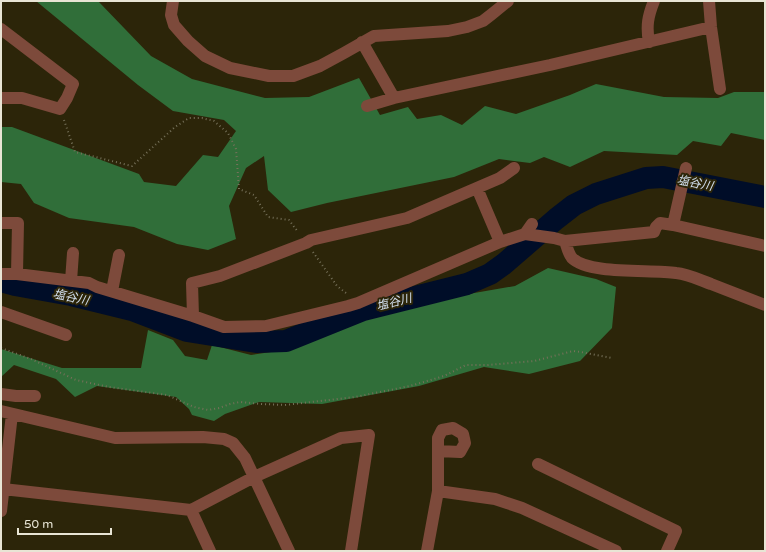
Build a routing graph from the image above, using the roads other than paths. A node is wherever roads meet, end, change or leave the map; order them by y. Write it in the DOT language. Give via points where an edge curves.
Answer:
graph roads {
  1 [pos="173,1"];
  2 [pos="508,1"];
  3 [pos="654,1"];
  4 [pos="709,1"];
  5 [pos="711,27"];
  6 [pos="1,29"];
  7 [pos="362,42"];
  8 [pos="649,42"];
  9 [pos="720,89"];
  10 [pos="1,98"];
  11 [pos="394,98"];
  12 [pos="367,106"];
  13 [pos="514,168"];
  14 [pos="686,168"];
  15 [pos="477,188"];
  16 [pos="1,223"];
  17 [pos="532,224"];
  18 [pos="673,225"];
  19 [pos="525,234"];
  20 [pos="565,241"];
  21 [pos="500,242"];
  22 [pos="765,246"];
  23 [pos="74,253"];
  24 [pos="119,255"];
  25 [pos="17,274"];
  26 [pos="2,277"];
  27 [pos="71,281"];
  28 [pos="112,291"];
  29 [pos="765,305"];
  30 [pos="1,312"];
  31 [pos="193,316"];
  32 [pos="66,335"];
  33 [pos="1,394"];
  34 [pos="35,396"];
  35 [pos="6,413"];
  36 [pos="438,451"];
  37 [pos="538,464"];
  38 [pos="254,477"];
  39 [pos="3,489"];
  40 [pos="438,491"];
  41 [pos="191,510"];
  42 [pos="1,511"];
  43 [pos="210,551"];
  44 [pos="289,551"];
  45 [pos="351,551"];
  46 [pos="427,551"];
  47 [pos="616,551"];
  48 [pos="667,551"];
  1 -- 7 [label="street" via="171,15 174,25 188,41 205,56 238,70 269,76 293,76 320,66"];
  2 -- 7 [label="street" via="483,21 467,27 448,31 374,36"];
  3 -- 8 [label="street" via="648,15"];
  4 -- 5 [label="street"];
  5 -- 8 [label="street"];
  5 -- 9 [label="street"];
  6 -- 10 [label="street" via="73,84 60,109 22,98"];
  7 -- 11 [label="street"];
  8 -- 11 [label="street"];
  11 -- 12 [label="street"];
  13 -- 15 [label="street" via="500,178"];
  14 -- 18 [label="street"];
  15 -- 21 [label="street"];
  15 -- 31 [label="street" via="407,218 311,240 220,276 192,283"];
  16 -- 25 [label="street" via="18,223"];
  17 -- 19 [label="street"];
  18 -- 20 [label="street" via="660,223 654,232"];
  18 -- 22 [label="street"];
  19 -- 20 [label="street"];
  19 -- 21 [label="street"];
  20 -- 29 [label="street" via="567,250 577,262 619,270 677,273"];
  21 -- 31 [label="street" via="358,303 266,326 224,327"];
  23 -- 27 [label="street"];
  24 -- 28 [label="street"];
  25 -- 26 [label="street"];
  25 -- 27 [label="street"];
  27 -- 28 [label="street" via="89,283"];
  28 -- 31 [label="street"];
  30 -- 32 [label="street"];
  33 -- 34 [label="street"];
  35 -- 38 [label="street" via="115,438 224,439 233,443 245,458"];
  35 -- 39 [label="street"];
  36 -- 40 [label="street"];
  37 -- 48 [label="street" via="676,530"];
  38 -- 41 [label="street"];
  38 -- 44 [label="street"];
  38 -- 45 [label="street" via="341,438 369,435"];
  39 -- 41 [label="street"];
  39 -- 42 [label="street"];
  40 -- 46 [label="street"];
  40 -- 47 [label="street" via="495,499 522,508"];
  41 -- 43 [label="street"];
}
